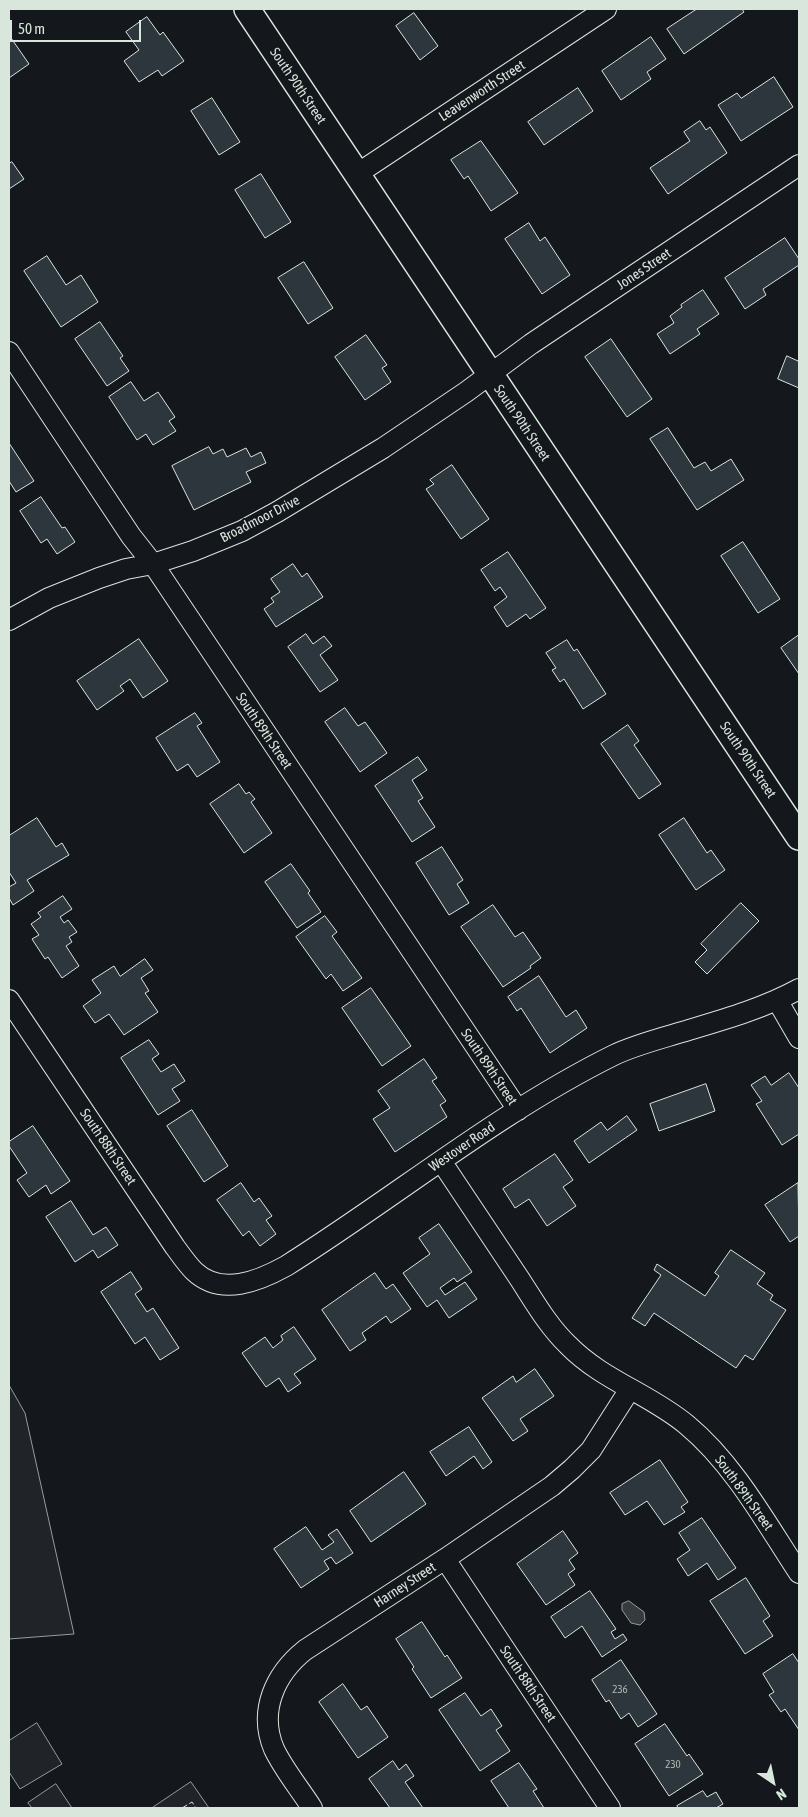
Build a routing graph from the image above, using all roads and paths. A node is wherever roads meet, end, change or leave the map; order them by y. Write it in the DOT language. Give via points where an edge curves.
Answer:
graph roads {
  1 [pos="246,9"];
  2 [pos="606,9"];
  3 [pos="799,165"];
  4 [pos="357,174"];
  5 [pos="9,352"];
  6 [pos="490,375"];
  7 [pos="153,564"];
  8 [pos="9,620"];
  9 [pos="799,837"];
  10 [pos="789,994"];
  11 [pos="9,1000"];
  12 [pos="799,1012"];
  13 [pos="799,1038"];
  14 [pos="518,1110"];
  15 [pos="441,1161"];
  16 [pos="217,1283"];
  17 [pos="630,1389"];
  18 [pos="445,1559"];
  19 [pos="799,1573"];
  20 [pos="312,1808"];
  21 [pos="610,1808"];
  1 -- 4 [label="main road, South 90th Street"];
  2 -- 4 [label="street, Leavenworth Street"];
  3 -- 6 [label="street, Jones Street"];
  4 -- 6 [label="main road, South 90th Street"];
  5 -- 7 [label="street, South 89th Street"];
  6 -- 7 [label="street, Broadmoor Drive" via="383,448 277,512 242,531"];
  6 -- 9 [label="main road, South 90th Street"];
  7 -- 8 [label="street, Broadmoor Drive" via="99,578 49,598"];
  7 -- 14 [label="street, South 89th Street"];
  10 -- 12 [label="street"];
  10 -- 13 [label="street"];
  10 -- 14 [label="street, Westover Road" via="730,1018 616,1054"];
  11 -- 16 [label="street, South 88th Street" via="175,1247 194,1271"];
  14 -- 15 [label="street, Westover Road"];
  15 -- 16 [label="street, Westover Road" via="286,1266 250,1282 234,1285"];
  15 -- 17 [label="street, South 89th Street" via="554,1330 583,1359"];
  17 -- 18 [label="street, Harney Street" via="591,1450 572,1469"];
  17 -- 19 [label="street, South 89th Street" via="656,1402 707,1443 730,1470"];
  18 -- 20 [label="street, Harney Street" via="305,1650 281,1674 269,1706 268,1727 281,1762"];
  18 -- 21 [label="street, South 88th Street"];
}
